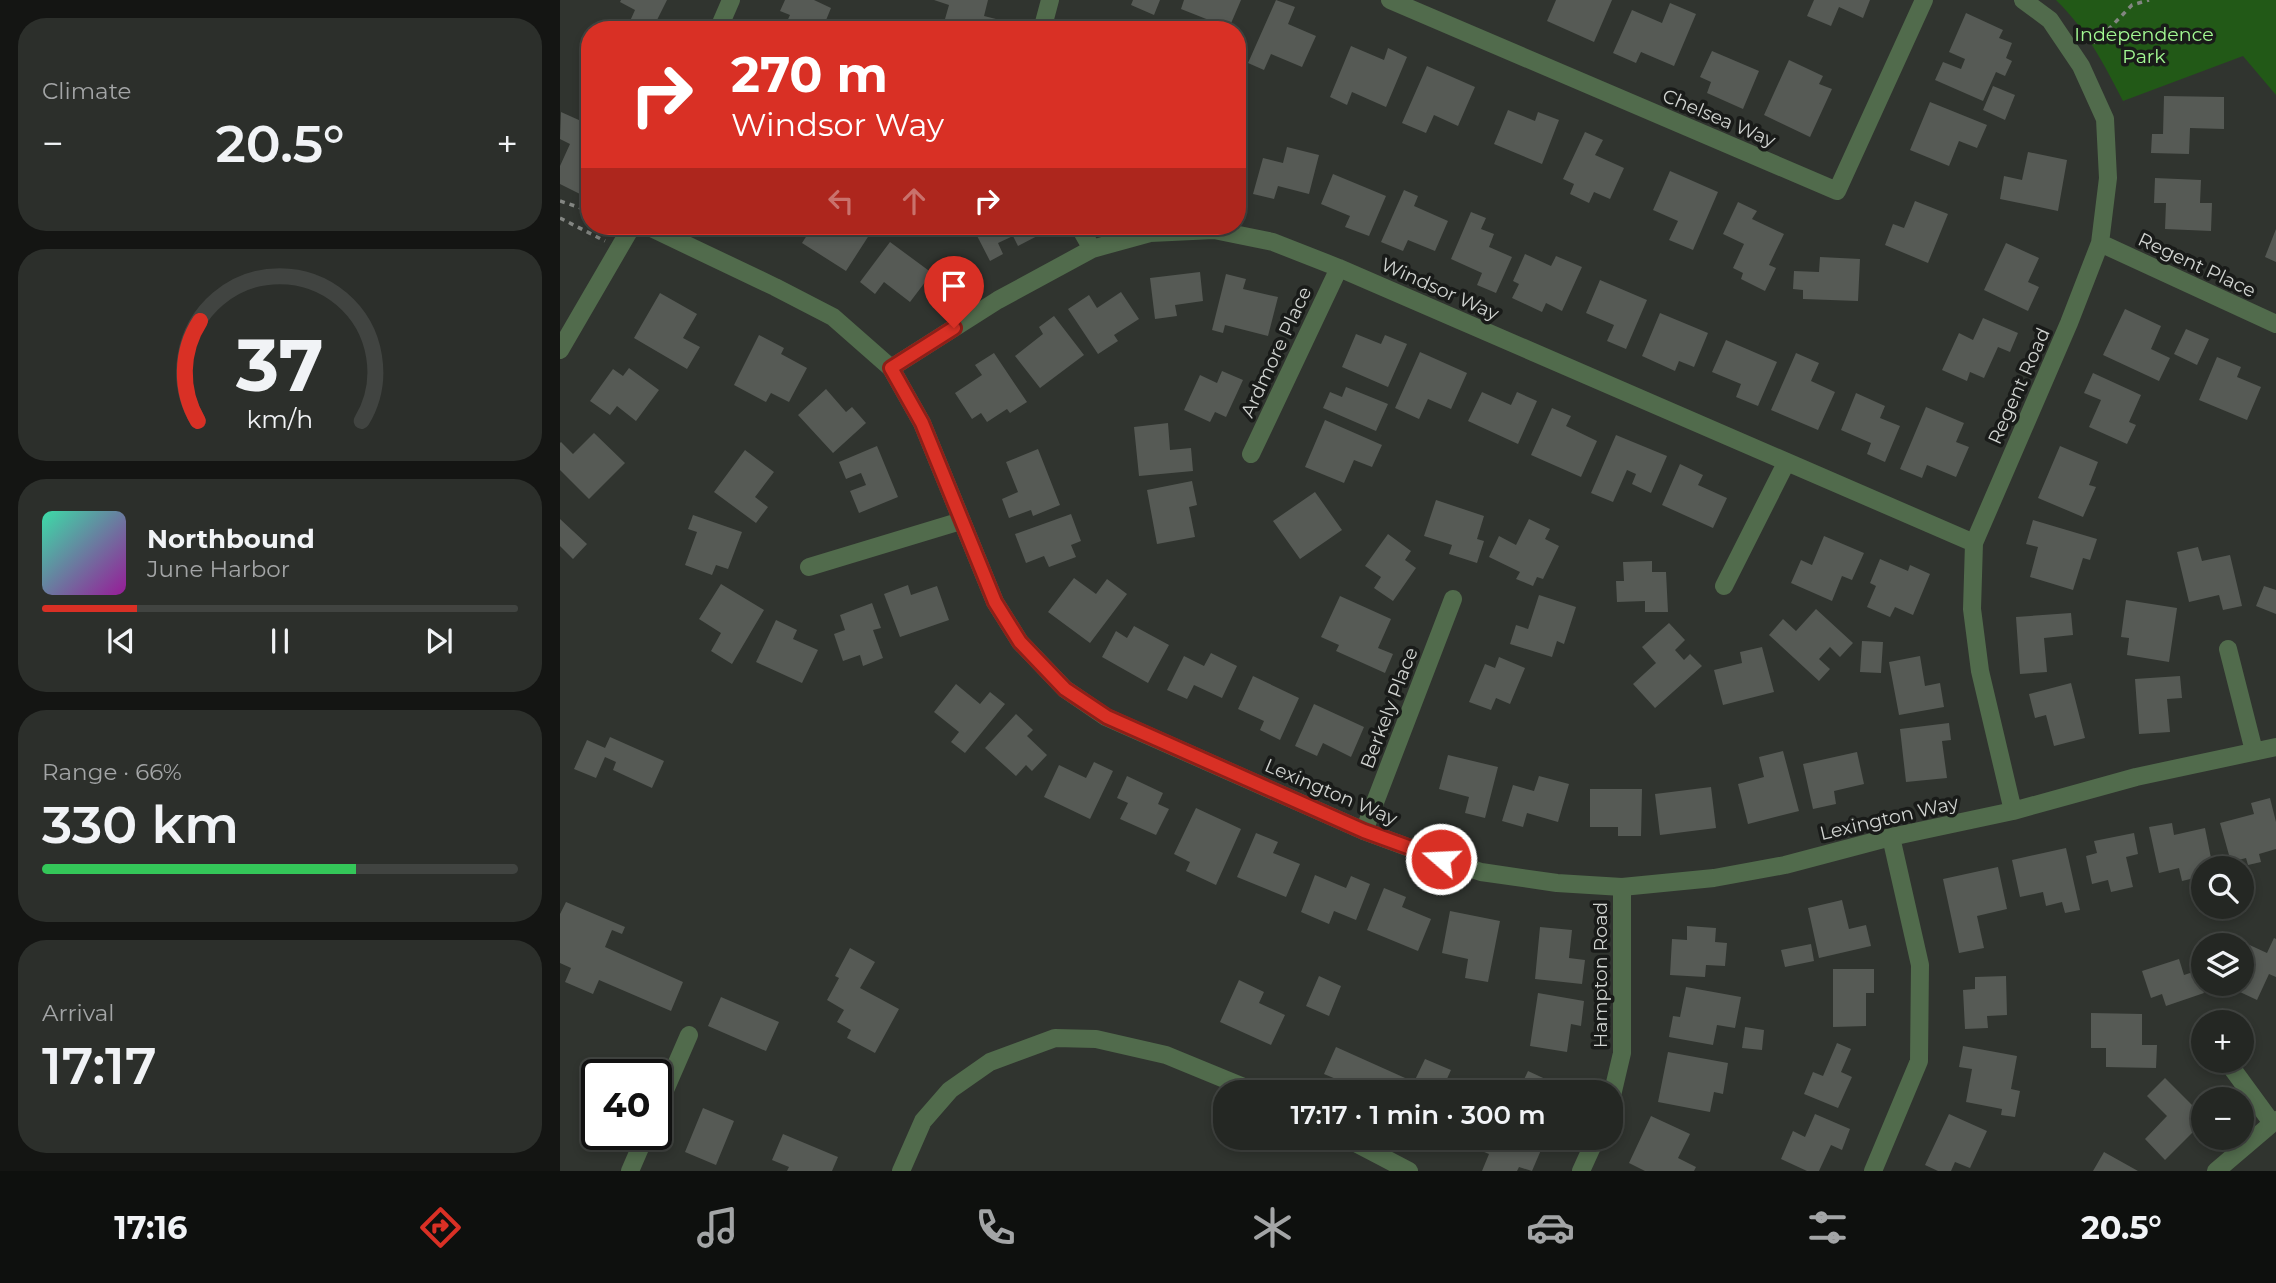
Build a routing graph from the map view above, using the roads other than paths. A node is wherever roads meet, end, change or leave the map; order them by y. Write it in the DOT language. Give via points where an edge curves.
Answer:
graph roads {
  1 [pos="731,0"];
  2 [pos="1050,0"];
  3 [pos="1390,0"];
  4 [pos="1924,0"];
  5 [pos="2023,0"];
  6 [pos="722,21"];
  7 [pos="1044,21"];
  8 [pos="627,235"];
  9 [pos="666,235"];
  10 [pos="1084,235"];
  11 [pos="1143,235"];
  12 [pos="1241,235"];
  13 [pos="2100,243"];
  14 [pos="1092,249"];
  15 [pos="1339,268"];
  16 [pos="2276,324"];
  17 [pos="560,350"];
  18 [pos="891,368"];
  19 [pos="1251,454"];
  20 [pos="1786,463"];
  21 [pos="961,521"];
  22 [pos="1974,543"];
  23 [pos="809,567"];
  24 [pos="1724,586"];
  25 [pos="1453,599"];
  26 [pos="2228,649"];
  27 [pos="2276,747"];
  28 [pos="2254,751"];
  29 [pos="2013,811"];
  30 [pos="1364,831"];
  31 [pos="1891,837"];
  32 [pos="1622,887"];
  33 [pos="689,1035"];
  34 [pos="2236,1073"];
  35 [pos="672,1074"];
  36 [pos="1227,1080"];
  37 [pos="1616,1080"];
  38 [pos="2274,1121"];
  39 [pos="639,1150"];
  40 [pos="1368,1150"];
  41 [pos="1591,1150"];
  42 [pos="1402,1169"];
  43 [pos="630,1171"];
  44 [pos="901,1171"];
  45 [pos="1581,1171"];
  46 [pos="1873,1171"];
  47 [pos="2216,1171"];
  1 -- 6 [label="street"];
  2 -- 7 [label="street"];
  3 -- 4 [label="street, Chelsea Way" via="1837,191"];
  5 -- 13 [label="street, Regent Road" via="2050,20 2081,66 2105,119 2108,178"];
  8 -- 17 [label="street"];
  9 -- 18 [label="street, Lexington Way" via="833,317"];
  10 -- 14 [label="street"];
  11 -- 14 [label="street, Windsor Way"];
  12 -- 15 [label="street, Windsor Way" via="1273,242"];
  13 -- 16 [label="street, Regent Place"];
  13 -- 22 [label="street, Regent Road"];
  14 -- 18 [label="street, Windsor Way" via="998,300"];
  15 -- 19 [label="street, Ardmore Place"];
  15 -- 20 [label="street, Windsor Way"];
  18 -- 21 [label="street, Lexington Way" via="922,423"];
  20 -- 22 [label="street, Windsor Way"];
  20 -- 24 [label="street"];
  21 -- 23 [label="street"];
  21 -- 30 [label="street, Lexington Way" via="995,602 1020,642 1065,689 1107,717"];
  22 -- 29 [label="street, Regent Road" via="1972,609 1980,671"];
  25 -- 30 [label="street, Berkely Place"];
  26 -- 28 [label="street"];
  27 -- 28 [label="street, Lexington Way"];
  28 -- 29 [label="street, Lexington Way"];
  29 -- 31 [label="street, Lexington Way"];
  30 -- 32 [label="street, Lexington Way" via="1481,872"];
  31 -- 32 [label="street, Lexington Way" via="1749,872"];
  31 -- 46 [label="street" via="1920,965 1919,1060"];
  32 -- 37 [label="street, Hampton Road" via="1622,1053"];
  33 -- 35 [label="street"];
  34 -- 38 [label="street"];
  36 -- 44 [label="street" via="1166,1055 1096,1039 1055,1038 990,1062 950,1090 923,1121"];
  38 -- 47 [label="street"];
  39 -- 43 [label="street"];
  40 -- 42 [label="street"];
  41 -- 45 [label="street"];
}
